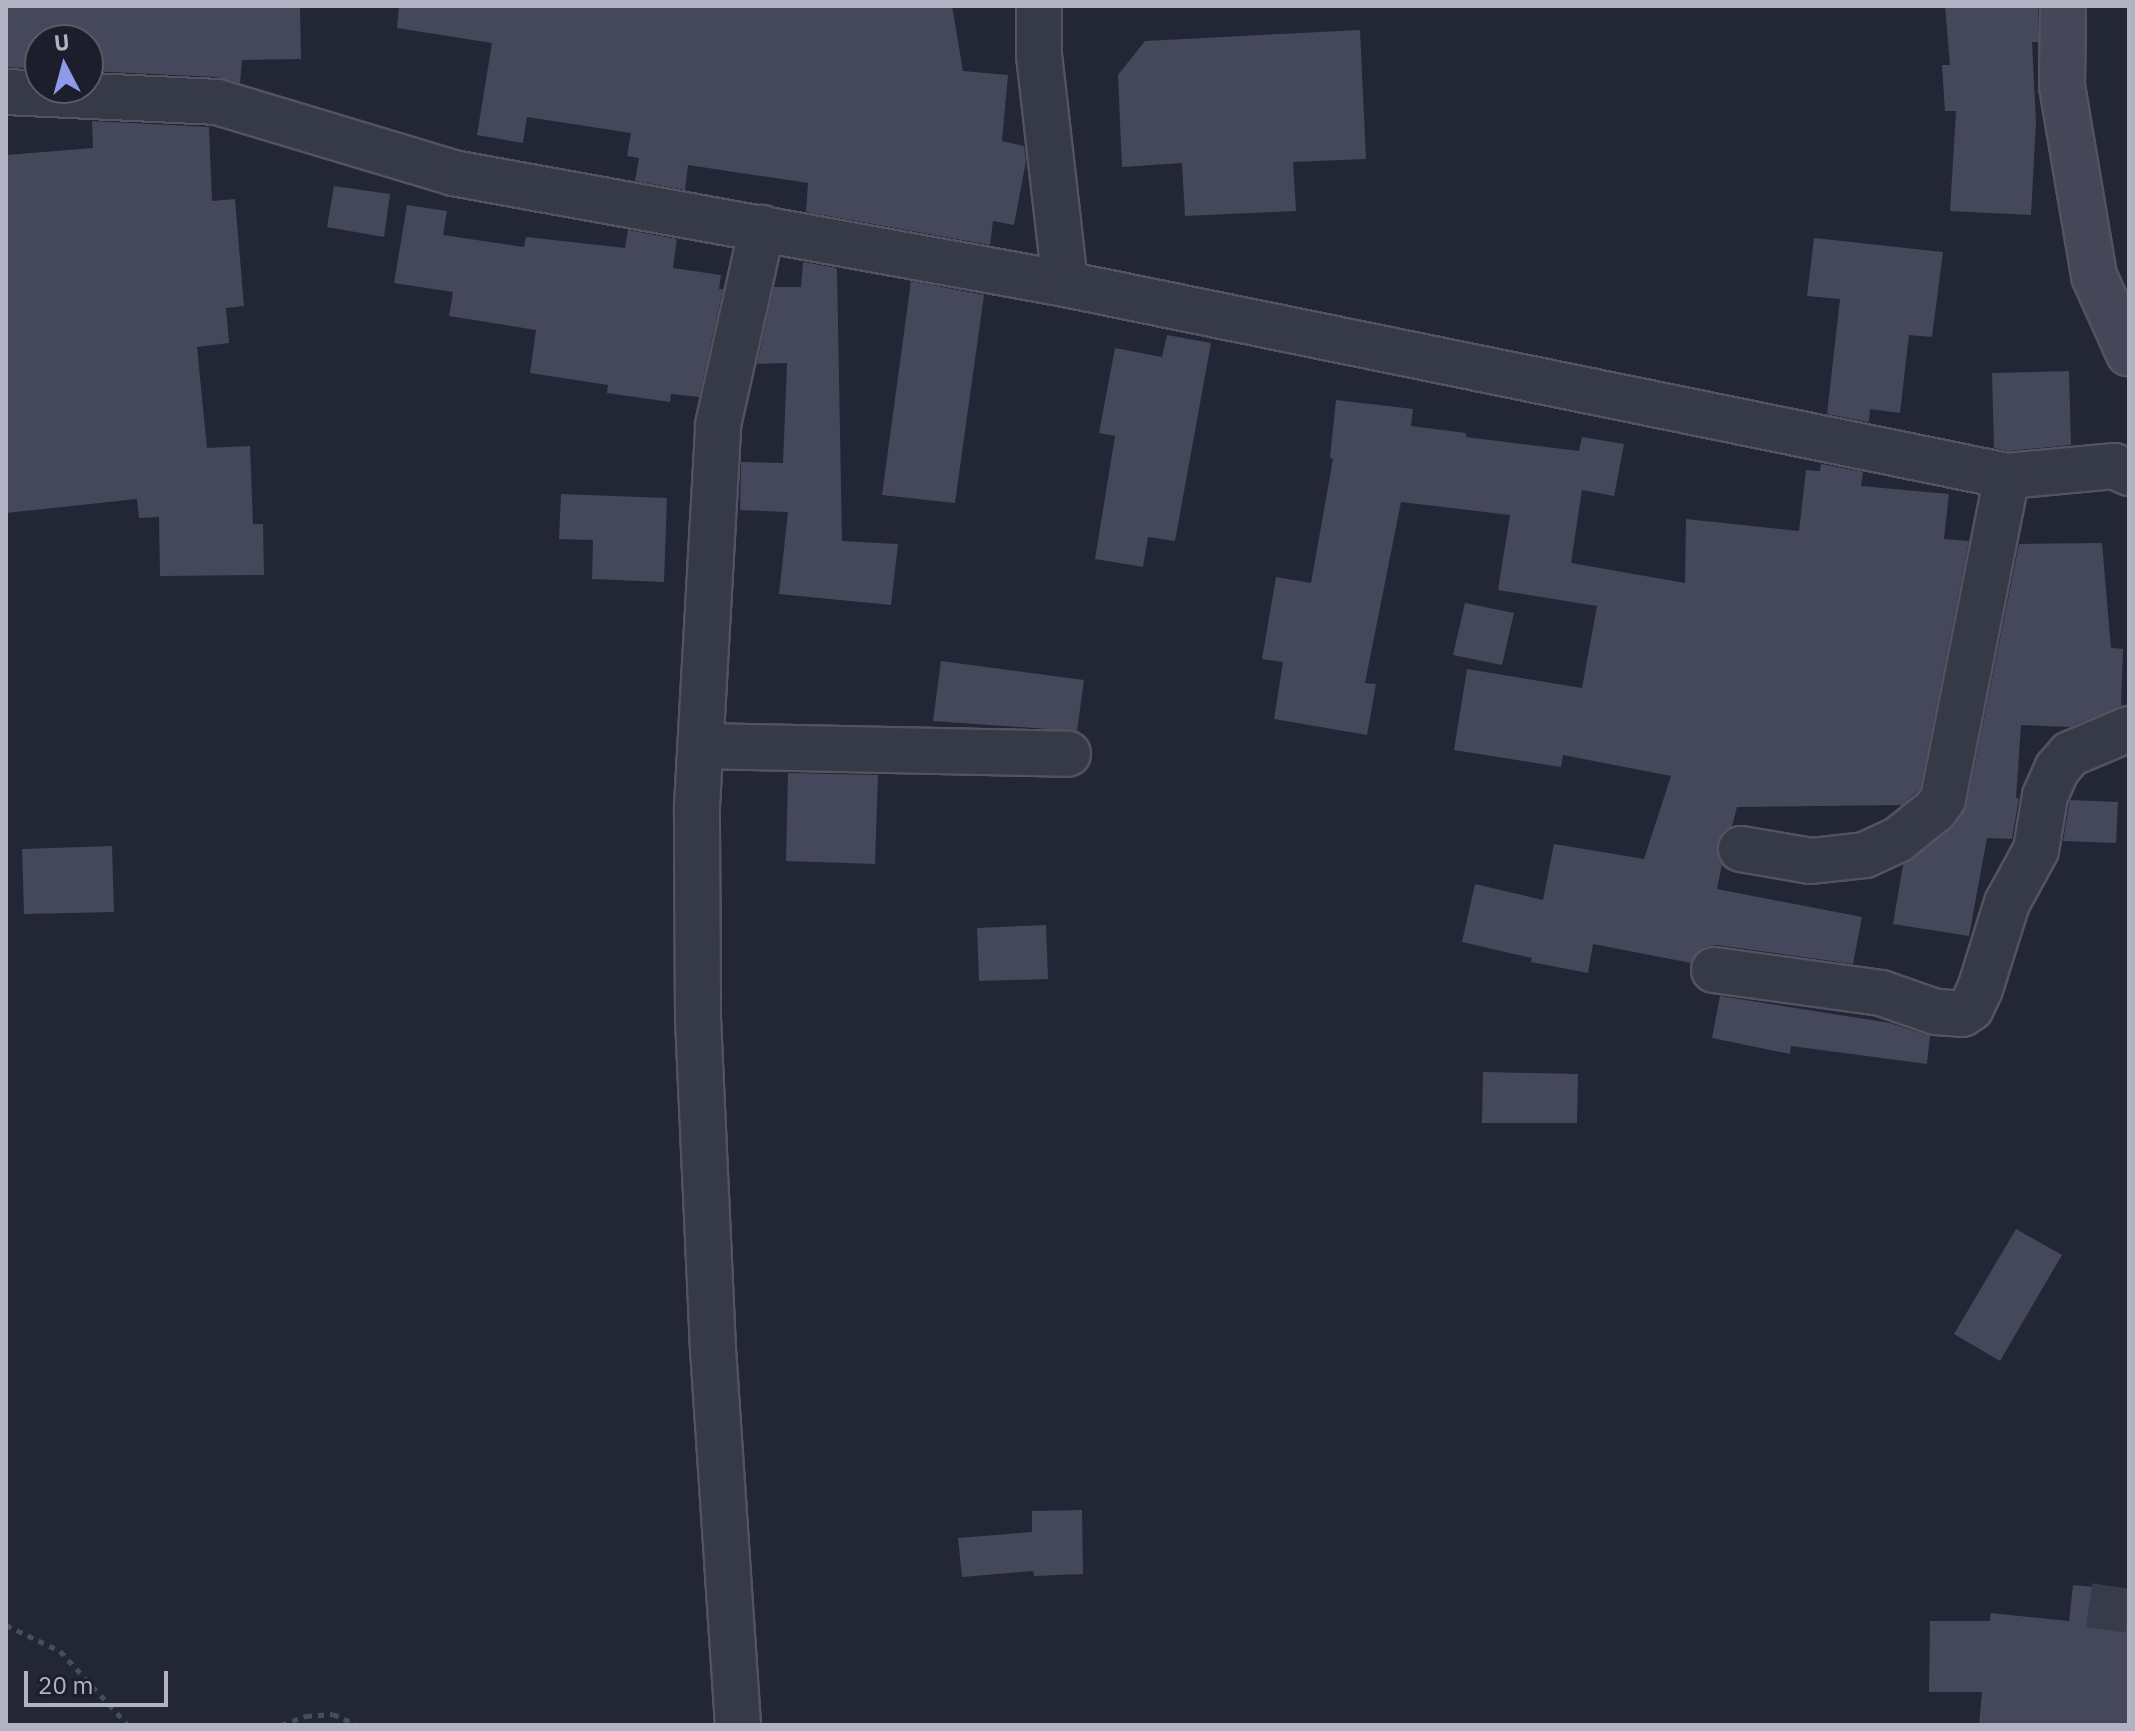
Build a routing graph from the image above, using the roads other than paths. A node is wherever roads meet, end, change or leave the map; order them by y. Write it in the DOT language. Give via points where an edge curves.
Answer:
graph roads {
  1 [pos="1039,6"];
  2 [pos="2063,6"];
  3 [pos="6,92"];
  4 [pos="762,228"];
  5 [pos="1065,284"];
  6 [pos="2129,354"];
  7 [pos="2129,473"];
  8 [pos="2007,476"];
  9 [pos="2129,729"];
  10 [pos="701,746"];
  11 [pos="1068,754"];
  12 [pos="1741,849"];
  13 [pos="1714,970"];
  14 [pos="738,1725"];
  1 -- 5 [label="street" via="1039,55"];
  2 -- 6 [label="street" via="2062,86 2094,276"];
  3 -- 4 [label="street" via="217,102 453,173"];
  4 -- 5 [label="street"];
  4 -- 10 [label="street" via="718,425"];
  5 -- 8 [label="street"];
  7 -- 8 [label="street" via="2114,466"];
  8 -- 12 [label="street" via="1943,799 1899,839 1865,855 1811,861"];
  9 -- 13 [label="street" via="2070,754 2057,769 2045,796 2036,850 2007,903 1980,989 1962,1014 1936,1012 1881,993"];
  10 -- 11 [label="street"];
  10 -- 14 [label="street" via="698,1016"];
}
